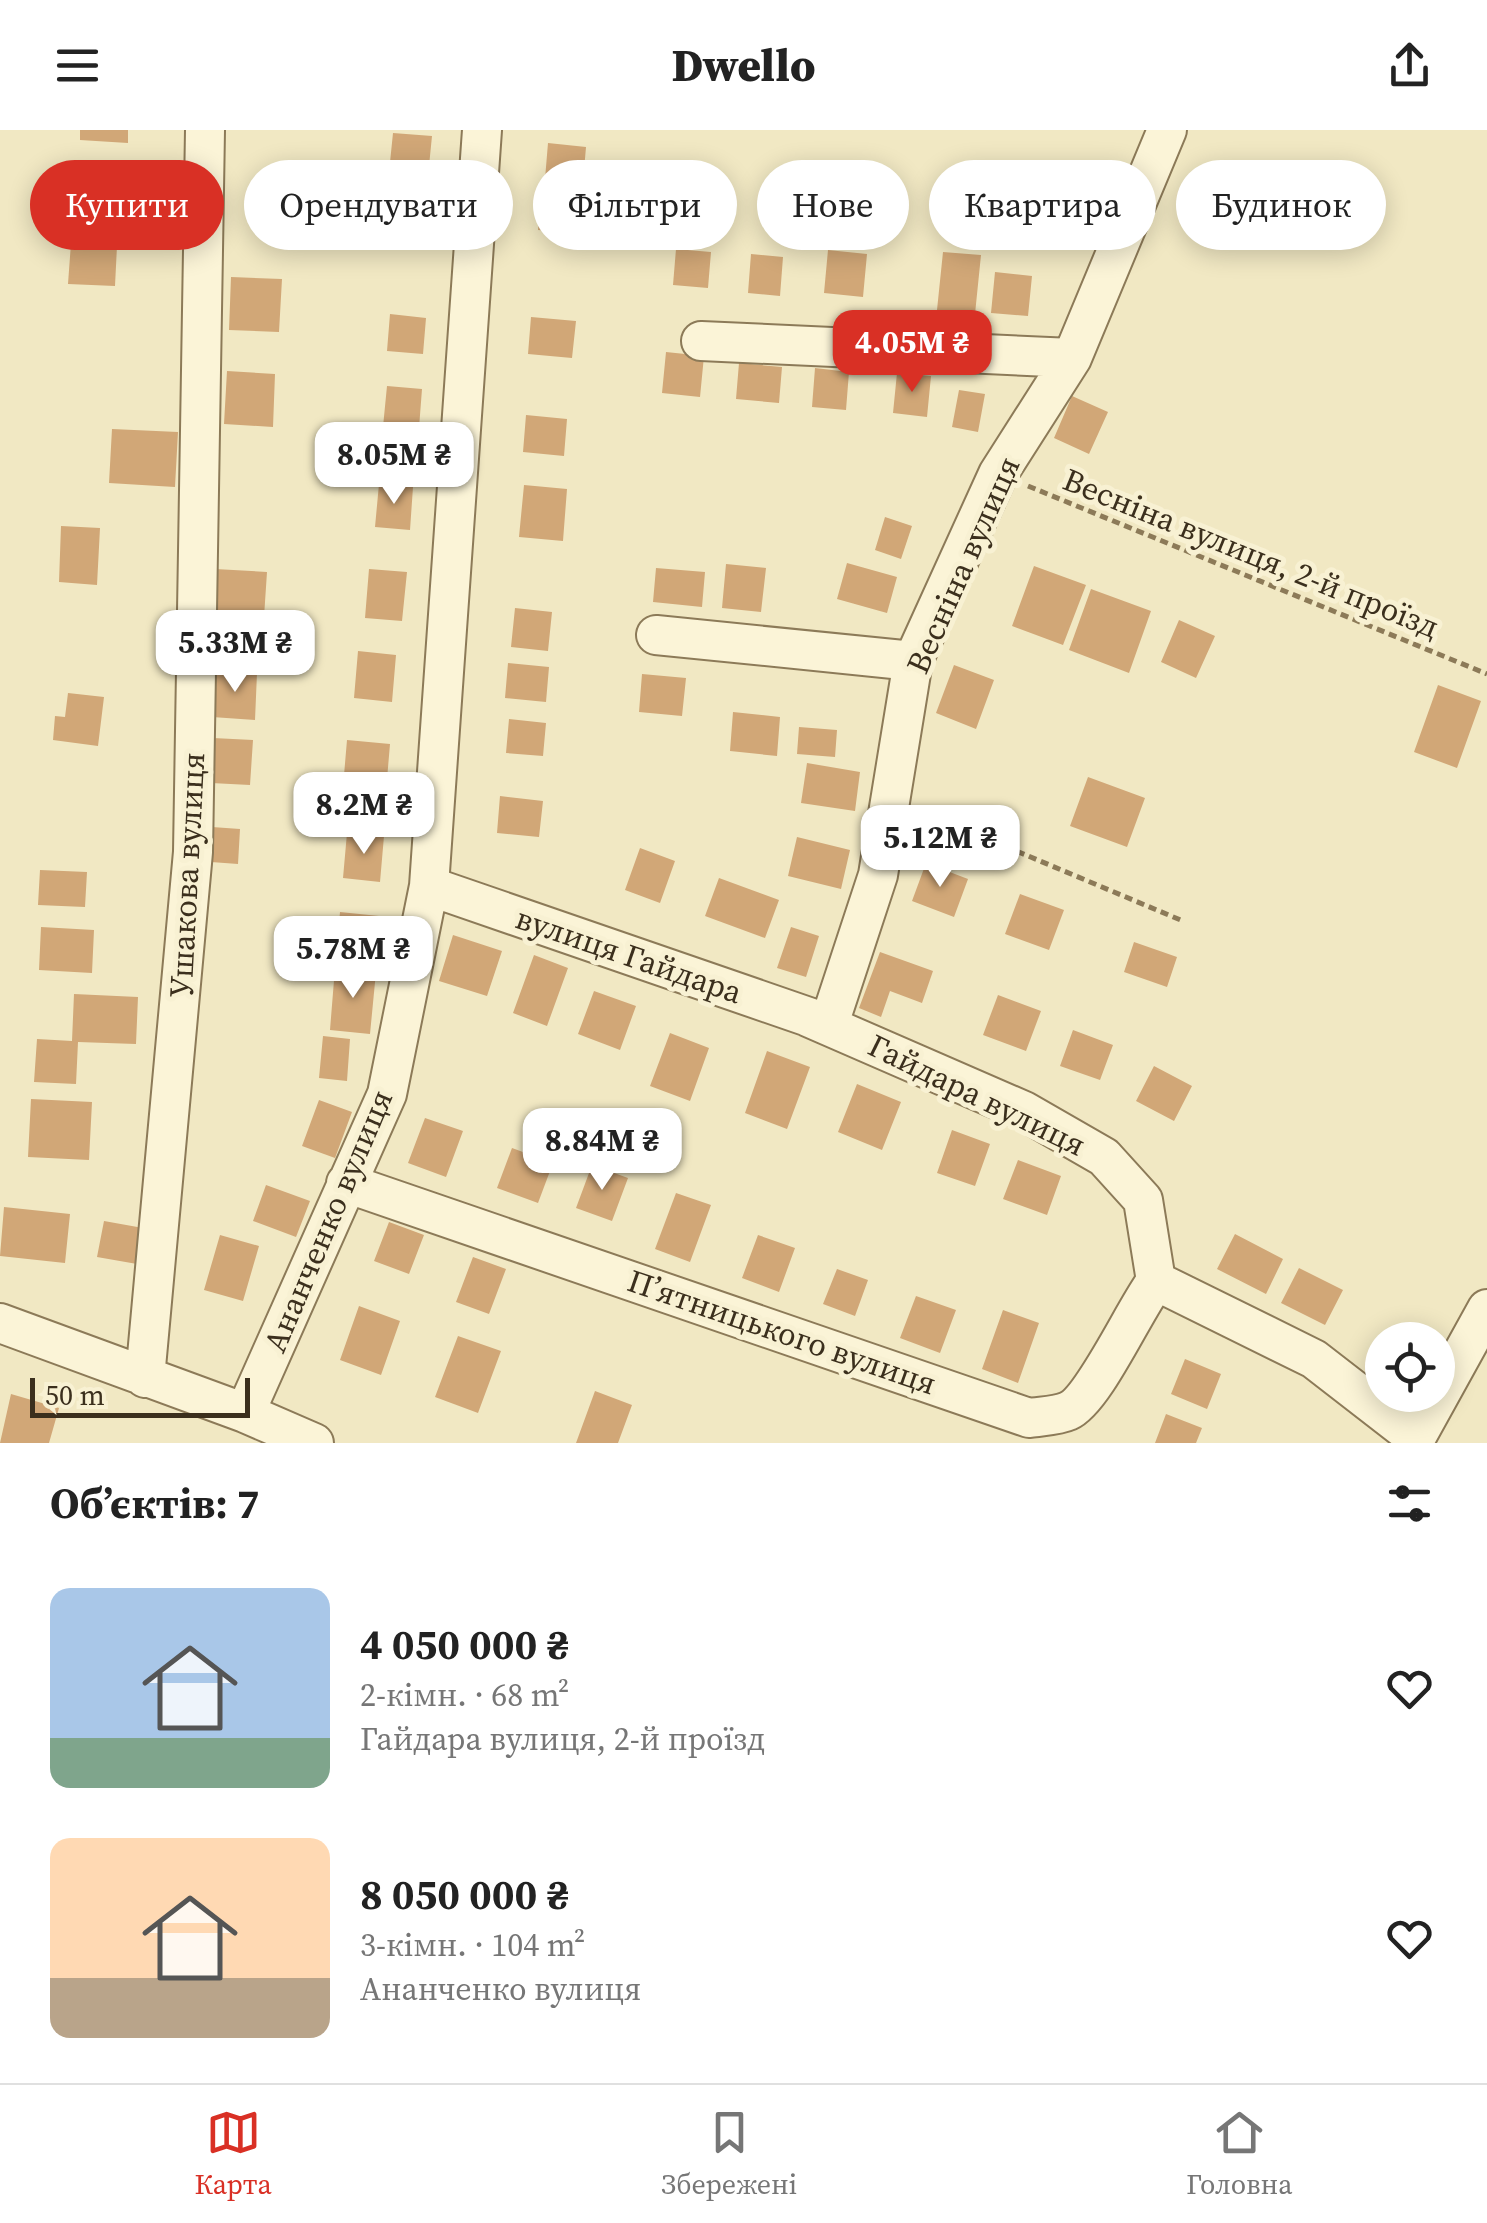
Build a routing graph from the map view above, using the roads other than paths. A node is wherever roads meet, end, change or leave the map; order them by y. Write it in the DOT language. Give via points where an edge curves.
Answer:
graph roads {
  1 [pos="205,130"];
  2 [pos="482,130"];
  3 [pos="1167,130"];
  4 [pos="701,341"];
  5 [pos="1072,358"];
  6 [pos="656,635"];
  7 [pos="913,661"];
  8 [pos="429,886"];
  9 [pos="829,1024"];
  10 [pos="346,1182"];
  11 [pos="1156,1281"];
  12 [pos="1487,1310"];
  13 [pos="0,1323"];
  14 [pos="145,1378"];
  15 [pos="245,1413"];
  16 [pos="1414,1441"];
  17 [pos="314,1443"];
  1 -- 14 [label="street, Ушакова вулиця" via="193,852"];
  2 -- 8 [label="street, Ананченко вулиця"];
  3 -- 5 [label="street, Весніна вулиця"];
  4 -- 5 [label="street"];
  5 -- 7 [label="street, Весніна вулиця" via="998,474"];
  6 -- 7 [label="street"];
  7 -- 9 [label="street, Весніна вулиця" via="878,876"];
  8 -- 9 [label="street, вулиця Гайдара"];
  8 -- 10 [label="street, Ананченко вулиця" via="387,1094"];
  9 -- 11 [label="street, Гайдара вулиця" via="1024,1111 1104,1156 1142,1200"];
  10 -- 11 [label="street, П’ятницького вулиця" via="1029,1418 1071,1411"];
  10 -- 15 [label="street, Ананченко вулиця"];
  11 -- 16 [label="street" via="1314,1359"];
  12 -- 16 [label="street"];
  13 -- 14 [label="street"];
  14 -- 15 [label="street"];
  15 -- 17 [label="street"];
}
